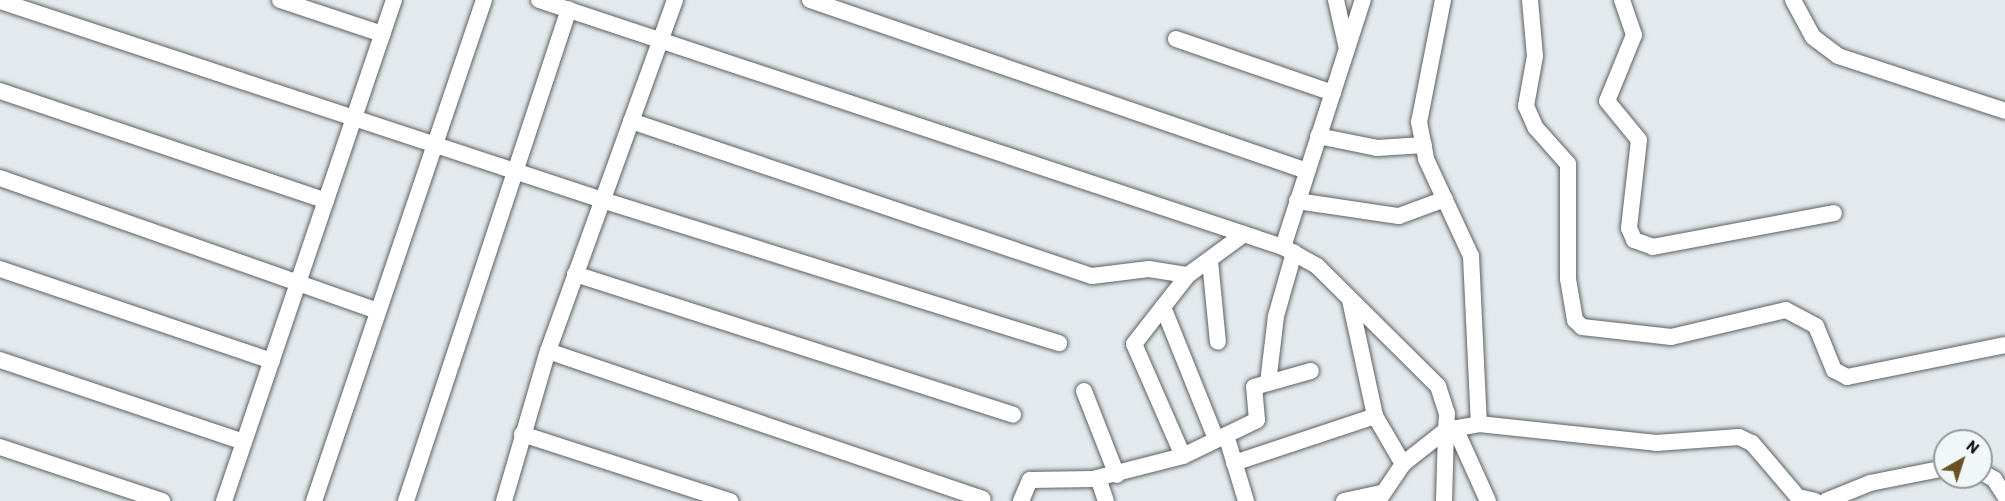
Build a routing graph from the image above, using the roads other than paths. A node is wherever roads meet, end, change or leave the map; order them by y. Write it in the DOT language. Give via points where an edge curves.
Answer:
graph roads {
  1 [pos="280,0"];
  2 [pos="394,0"];
  3 [pos="484,0"];
  4 [pos="539,0"];
  5 [pos="675,0"];
  6 [pos="810,0"];
  7 [pos="1336,0"];
  8 [pos="1363,0"];
  9 [pos="1443,0"];
  10 [pos="1530,0"];
  11 [pos="1622,0"];
  12 [pos="1793,0"];
  13 [pos="0,1"];
  14 [pos="566,5"];
  15 [pos="382,34"];
  16 [pos="1176,39"];
  17 [pos="660,42"];
  18 [pos="1347,49"];
  19 [pos="0,91"];
  20 [pos="1333,93"];
  21 [pos="2005,111"];
  22 [pos="353,119"];
  23 [pos="631,121"];
  24 [pos="1318,136"];
  25 [pos="434,145"];
  26 [pos="1424,145"];
  27 [pos="1307,171"];
  28 [pos="515,172"];
  29 [pos="0,178"];
  30 [pos="1445,198"];
  31 [pos="602,200"];
  32 [pos="326,201"];
  33 [pos="1297,201"];
  34 [pos="1834,213"];
  35 [pos="1244,234"];
  36 [pos="1288,250"];
  37 [pos="1210,261"];
  38 [pos="0,269"];
  39 [pos="575,274"];
  40 [pos="1188,275"];
  41 [pos="298,283"];
  42 [pos="1350,300"];
  43 [pos="1163,307"];
  44 [pos="377,311"];
  45 [pos="1218,342"];
  46 [pos="1059,343"];
  47 [pos="2005,345"];
  48 [pos="548,351"];
  49 [pos="0,360"];
  50 [pos="272,361"];
  51 [pos="1311,371"];
  52 [pos="1268,382"];
  53 [pos="1084,391"];
  54 [pos="1013,415"];
  55 [pos="1375,416"];
  56 [pos="1479,424"];
  57 [pos="1451,429"];
  58 [pos="522,434"];
  59 [pos="1221,437"];
  60 [pos="244,442"];
  61 [pos="0,447"];
  62 [pos="1183,456"];
  63 [pos="1234,463"];
  64 [pos="1403,464"];
  65 [pos="1933,470"];
  66 [pos="1117,475"];
  67 [pos="1098,478"];
  68 [pos="1993,478"];
  69 [pos="2005,496"];
  70 [pos="1381,497"];
  71 [pos="982,499"];
  72 [pos="162,501"];
  73 [pos="224,501"];
  74 [pos="314,501"];
  75 [pos="406,501"];
  76 [pos="504,501"];
  77 [pos="730,501"];
  78 [pos="1021,501"];
  79 [pos="1106,501"];
  80 [pos="1246,501"];
  81 [pos="1344,501"];
  82 [pos="1444,501"];
  83 [pos="1488,501"];
  84 [pos="1815,501"];
  85 [pos="1826,501"];
  1 -- 15 [label="street"];
  2 -- 15 [label="street"];
  3 -- 25 [label="street"];
  4 -- 14 [label="street"];
  5 -- 17 [label="street"];
  6 -- 27 [label="street"];
  7 -- 18 [label="street"];
  8 -- 18 [label="street"];
  9 -- 26 [label="street" via="1420,102"];
  10 -- 47 [label="street" via="1535,56 1527,106 1536,128 1568,164 1568,279 1575,320 1582,327 1671,337 1786,310 1816,326 1834,370 1847,377"];
  11 -- 34 [label="street" via="1635,35 1607,101 1639,140 1629,228 1634,240 1653,247"];
  12 -- 21 [label="street" via="1814,37 1838,56"];
  13 -- 22 [label="street"];
  14 -- 17 [label="street"];
  14 -- 28 [label="street"];
  15 -- 22 [label="street"];
  16 -- 20 [label="street"];
  17 -- 23 [label="street"];
  17 -- 35 [label="street"];
  18 -- 20 [label="street"];
  19 -- 32 [label="street"];
  20 -- 24 [label="street"];
  22 -- 25 [label="street"];
  22 -- 32 [label="street"];
  23 -- 31 [label="street"];
  23 -- 40 [label="street" via="1082,274 1149,269"];
  24 -- 26 [label="street" via="1377,148"];
  24 -- 27 [label="street"];
  25 -- 28 [label="street"];
  25 -- 44 [label="street"];
  26 -- 30 [label="street"];
  27 -- 33 [label="street"];
  28 -- 31 [label="street"];
  28 -- 75 [label="street"];
  29 -- 41 [label="street"];
  30 -- 33 [label="street" via="1399,216"];
  30 -- 56 [label="street" via="1471,256"];
  31 -- 39 [label="street"];
  31 -- 46 [label="street"];
  32 -- 41 [label="street"];
  33 -- 36 [label="street"];
  35 -- 36 [label="street"];
  35 -- 37 [label="street"];
  36 -- 42 [label="street" via="1333,278"];
  36 -- 52 [label="street"];
  37 -- 40 [label="street"];
  37 -- 45 [label="street"];
  38 -- 50 [label="street"];
  39 -- 48 [label="street"];
  39 -- 54 [label="street"];
  40 -- 43 [label="street"];
  41 -- 44 [label="street"];
  41 -- 50 [label="street"];
  42 -- 55 [label="street"];
  42 -- 57 [label="street" via="1438,386"];
  43 -- 59 [label="street"];
  43 -- 62 [label="street" via="1134,344 1134,352"];
  44 -- 74 [label="street"];
  48 -- 58 [label="street"];
  48 -- 71 [label="street"];
  49 -- 60 [label="street"];
  50 -- 60 [label="street"];
  51 -- 52 [label="street"];
  52 -- 59 [label="street" via="1252,388 1257,420"];
  53 -- 66 [label="street"];
  55 -- 63 [label="street"];
  55 -- 64 [label="street"];
  56 -- 57 [label="street"];
  56 -- 84 [label="street" via="1656,443 1739,437 1752,443 1798,497"];
  57 -- 64 [label="street"];
  57 -- 82 [label="street"];
  57 -- 83 [label="street"];
  58 -- 76 [label="street"];
  58 -- 77 [label="street"];
  59 -- 62 [label="street"];
  59 -- 63 [label="street"];
  60 -- 73 [label="street"];
  61 -- 72 [label="street"];
  62 -- 66 [label="street"];
  63 -- 80 [label="street"];
  64 -- 70 [label="street"];
  65 -- 85 [label="street" via="1870,483"];
  66 -- 67 [label="street"];
  67 -- 78 [label="street" via="1030,480"];
  67 -- 79 [label="street"];
  68 -- 69 [label="street"];
  70 -- 81 [label="street"];
}
